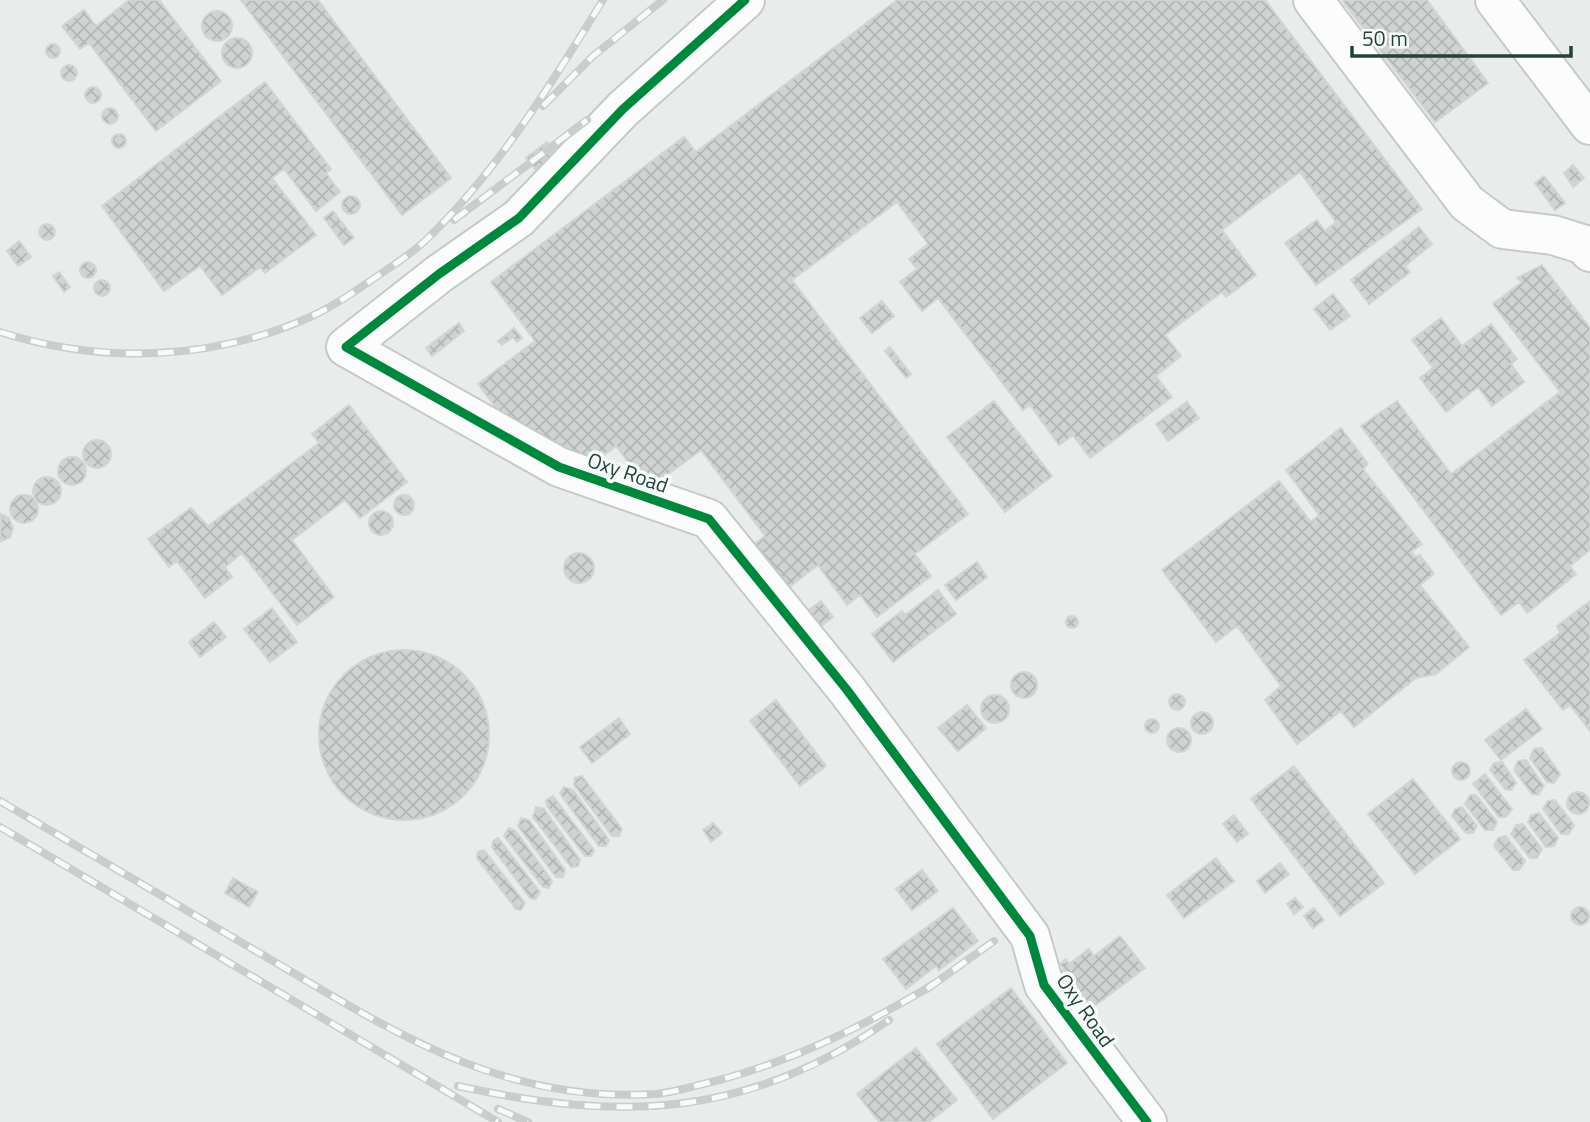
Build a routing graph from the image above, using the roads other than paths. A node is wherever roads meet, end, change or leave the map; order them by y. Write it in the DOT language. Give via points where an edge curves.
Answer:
graph roads {
  1 [pos="745,0"];
  2 [pos="1313,0"];
  3 [pos="1495,0"];
  4 [pos="1590,125"];
  5 [pos="1590,252"];
  6 [pos="1147,1122"];
  1 -- 6 [label="street, Oxy Road" via="622,109 519,218 346,347 559,467 709,519 847,690 1030,936 1044,985"];
  2 -- 5 [label="street" via="1467,203 1502,229 1553,234 1585,245"];
  3 -- 4 [label="street"];
}
